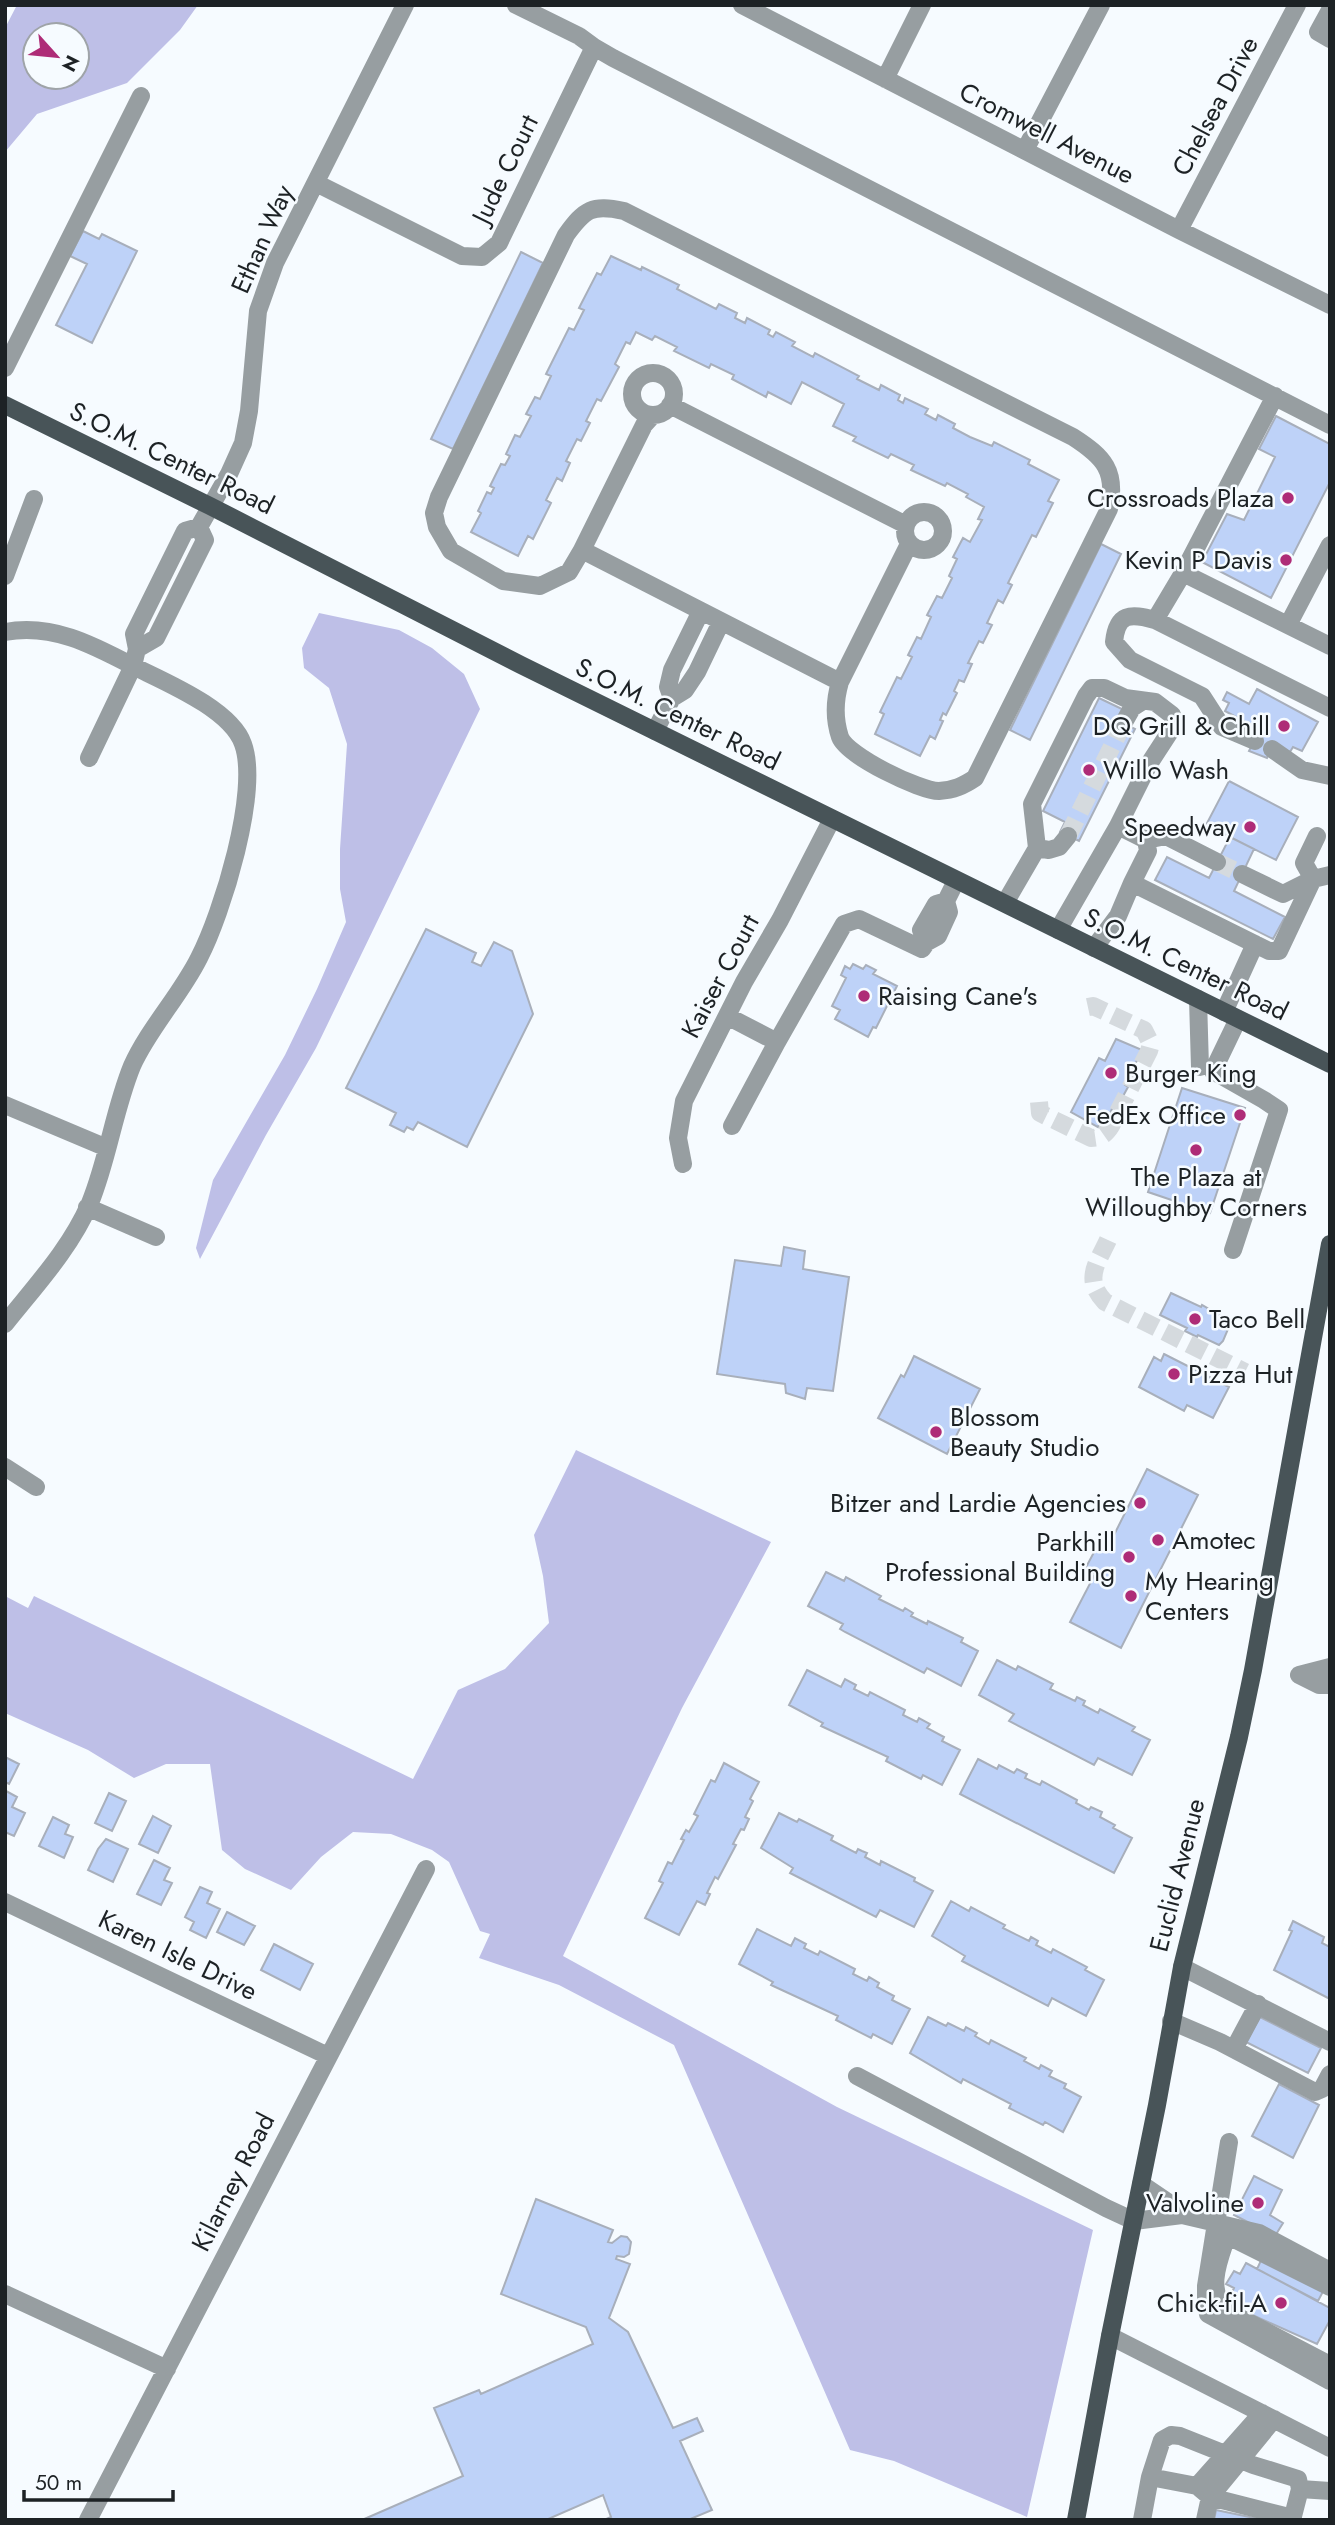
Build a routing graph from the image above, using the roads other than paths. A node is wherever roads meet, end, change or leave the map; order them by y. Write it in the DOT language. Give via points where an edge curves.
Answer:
graph roads {
  1 [pos="405,5"];
  2 [pos="516,5"];
  3 [pos="742,5"];
  4 [pos="922,5"];
  5 [pos="1101,5"];
  6 [pos="1297,5"];
  7 [pos="1330,10"];
  8 [pos="1330,38"];
  9 [pos="594,47"];
  10 [pos="885,79"];
  11 [pos="141,96"];
  12 [pos="1025,149"];
  13 [pos="316,183"];
  14 [pos="1179,230"];
  15 [pos="1330,304"];
  16 [pos="5,368"];
  17 [pos="1275,396"];
  18 [pos="5,405"];
  19 [pos="670,405"];
  20 [pos="653,415"];
  21 [pos="1330,425"];
  22 [pos="34,499"];
  23 [pos="210,506"];
  24 [pos="906,525"];
  25 [pos="909,544"];
  26 [pos="1330,545"];
  27 [pos="582,550"];
  28 [pos="1183,573"];
  29 [pos="5,576"];
  30 [pos="701,611"];
  31 [pos="1155,620"];
  32 [pos="721,622"];
  33 [pos="1288,625"];
  34 [pos="5,632"];
  35 [pos="1330,646"];
  36 [pos="135,658"];
  37 [pos="840,682"];
  38 [pos="672,698"];
  39 [pos="1143,701"];
  40 [pos="1330,708"];
  41 [pos="1123,724"];
  42 [pos="655,731"];
  43 [pos="1255,741"];
  44 [pos="1272,749"];
  45 [pos="89,758"];
  46 [pos="1330,776"];
  47 [pos="832,819"];
  48 [pos="1118,826"];
  49 [pos="1068,836"];
  50 [pos="1317,836"];
  51 [pos="1146,840"];
  52 [pos="1037,848"];
  53 [pos="1217,862"];
  54 [pos="1242,874"];
  55 [pos="1321,877"];
  56 [pos="957,881"];
  57 [pos="1132,883"];
  58 [pos="1004,904"];
  59 [pos="1058,930"];
  60 [pos="1255,944"];
  61 [pos="1094,948"];
  62 [pos="1198,999"];
  63 [pos="1231,1015"];
  64 [pos="727,1016"];
  65 [pos="777,1042"];
  66 [pos="1330,1064"];
  67 [pos="1206,1069"];
  68 [pos="5,1105"];
  69 [pos="732,1126"];
  70 [pos="107,1148"];
  71 [pos="683,1164"];
  72 [pos="87,1207"];
  73 [pos="156,1237"];
  74 [pos="1330,1244"];
  75 [pos="1233,1250"];
  76 [pos="5,1324"];
  77 [pos="5,1467"];
  78 [pos="36,1487"];
  79 [pos="1330,1667"];
  80 [pos="1330,1685"];
  81 [pos="426,1869"];
  82 [pos="5,1902"];
  83 [pos="1182,1967"];
  84 [pos="1258,2004"];
  85 [pos="1171,2021"];
  86 [pos="1330,2042"];
  87 [pos="1234,2049"];
  88 [pos="327,2056"];
  89 [pos="1330,2074"];
  90 [pos="857,2076"];
  91 [pos="1229,2142"];
  92 [pos="1141,2184"];
  93 [pos="1182,2215"];
  94 [pos="1134,2221"];
  95 [pos="1217,2223"];
  96 [pos="1216,2255"];
  97 [pos="1330,2271"];
  98 [pos="1330,2287"];
  99 [pos="5,2294"];
  100 [pos="1330,2299"];
  101 [pos="1110,2336"];
  102 [pos="1330,2365"];
  103 [pos="167,2370"];
  104 [pos="1330,2381"];
  105 [pos="1268,2416"];
  106 [pos="1330,2448"];
  107 [pos="1234,2457"];
  108 [pos="1150,2477"];
  109 [pos="1300,2489"];
  110 [pos="1203,2491"];
  111 [pos="1330,2491"];
  112 [pos="1292,2519"];
  113 [pos="88,2520"];
  114 [pos="1076,2520"];
  115 [pos="1142,2520"];
  116 [pos="1205,2520"];
  1 -- 13 [label="street, Ethan Way"];
  2 -- 9 [label="street"];
  3 -- 10 [label="street, Cromwell Avenue"];
  4 -- 10 [label="street"];
  5 -- 12 [label="street"];
  6 -- 14 [label="street, Chelsea Drive"];
  7 -- 8 [label="street" via="1318,32"];
  9 -- 13 [label="street, Jude Court" via="499,243 482,257 462,256"];
  9 -- 17 [label="street"];
  10 -- 12 [label="street, Cromwell Avenue"];
  11 -- 16 [label="street"];
  12 -- 14 [label="street, Cromwell Avenue"];
  13 -- 23 [label="street, Ethan Way" via="275,262 258,310 243,443"];
  14 -- 15 [label="street, Cromwell Avenue"];
  17 -- 21 [label="street"];
  17 -- 28 [label="street"];
  18 -- 23 [label="main road, S.O.M. Center Road"];
  19 -- 20 [label="street"];
  19 -- 20 [label="street" via="674,392 668,380 656,373 642,376 634,386 633,400 640,411"];
  19 -- 24 [label="street"];
  20 -- 27 [label="street"];
  22 -- 29 [label="street"];
  23 -- 36 [label="street, Ethan Way" via="200,527 205,540 156,638"];
  23 -- 42 [label="main road, S.O.M. Center Road"];
  24 -- 25 [label="street"];
  24 -- 25 [label="street" via="914,515 926,512 938,517 943,528 942,540 933,549 920,550"];
  25 -- 37 [label="street"];
  26 -- 33 [label="street"];
  27 -- 30 [label="street"];
  27 -- 37 [label="street" via="569,572 540,586 503,581 451,551 434,513 566,235 592,208 624,211 1094,450 1108,469 1109,509 975,778 960,788 937,791 854,752 840,738 835,701"];
  28 -- 31 [label="street"];
  28 -- 33 [label="street"];
  30 -- 32 [label="street"];
  30 -- 38 [label="street" via="672,670 668,687"];
  31 -- 40 [label="street"];
  31 -- 43 [label="street" via="1133,614 1124,618 1115,629 1114,642 1129,660 1202,696 1222,727"];
  32 -- 37 [label="street"];
  32 -- 38 [label="street" via="697,672 685,690"];
  33 -- 35 [label="street"];
  34 -- 36 [label="street" via="55,633"];
  36 -- 45 [label="street"];
  36 -- 70 [label="street" via="227,720 243,743 249,785 220,912 199,958 132,1066"];
  38 -- 42 [label="street"];
  39 -- 41 [label="street" via="1132,708"];
  39 -- 48 [label="street" via="1165,708 1174,722"];
  39 -- 52 [label="street" via="1104,688 1092,688 1086,696 1032,804"];
  42 -- 47 [label="main road, S.O.M. Center Road"];
  44 -- 46 [label="street" via="1302,770"];
  47 -- 56 [label="main road, S.O.M. Center Road"];
  47 -- 64 [label="street, Kaiser Court"];
  48 -- 51 [label="street"];
  48 -- 59 [label="street"];
  49 -- 52 [label="street" via="1059,848"];
  50 -- 55 [label="street" via="1304,863"];
  51 -- 53 [label="street" via="1166,836"];
  51 -- 57 [label="street" via="1148,850"];
  52 -- 58 [label="street"];
  54 -- 55 [label="street" via="1283,894"];
  55 -- 60 [label="street" via="1279,951"];
  56 -- 58 [label="main road, S.O.M. Center Road"];
  56 -- 65 [label="street" via="946,901 949,912 939,936 922,949 859,919 844,924"];
  57 -- 60 [label="street"];
  57 -- 61 [label="street" via="1118,916"];
  58 -- 59 [label="main road, S.O.M. Center Road"];
  59 -- 61 [label="main road, S.O.M. Center Road"];
  60 -- 63 [label="street"];
  61 -- 62 [label="main road, S.O.M. Center Road"];
  62 -- 63 [label="main road, S.O.M. Center Road"];
  62 -- 67 [label="street"];
  63 -- 66 [label="main road, S.O.M. Center Road"];
  63 -- 67 [label="street"];
  64 -- 65 [label="street"];
  64 -- 71 [label="street, Kaiser Court" via="684,1101 678,1138"];
  65 -- 69 [label="street"];
  67 -- 75 [label="street" via="1279,1110"];
  68 -- 70 [label="street"];
  70 -- 72 [label="street"];
  72 -- 73 [label="street"];
  72 -- 76 [label="street" via="56,1263"];
  74 -- 83 [label="main road, Euclid Avenue" via="1253,1670"];
  77 -- 78 [label="street"];
  79 -- 80 [label="street" via="1299,1675"];
  81 -- 88 [label="street, Kilarney Road"];
  82 -- 88 [label="street, Karen Isle Drive"];
  83 -- 84 [label="street"];
  83 -- 85 [label="main road, Euclid Avenue"];
  84 -- 86 [label="street"];
  84 -- 87 [label="street"];
  85 -- 87 [label="street"];
  85 -- 92 [label="main road, Euclid Avenue"];
  87 -- 89 [label="street" via="1315,2092 1322,2090"];
  88 -- 103 [label="street, Kilarney Road"];
  90 -- 94 [label="street"];
  91 -- 95 [label="street"];
  92 -- 93 [label="street"];
  92 -- 94 [label="main road, Euclid Avenue"];
  93 -- 94 [label="street"];
  93 -- 95 [label="street"];
  94 -- 101 [label="main road, Euclid Avenue"];
  95 -- 96 [label="street"];
  95 -- 97 [label="street" via="1259,2233"];
  96 -- 98 [label="street" via="1232,2238"];
  96 -- 100 [label="street" via="1229,2247 1235,2249"];
  96 -- 102 [label="street" via="1217,2302"];
  96 -- 104 [label="street" via="1206,2286 1208,2314"];
  99 -- 103 [label="street"];
  101 -- 105 [label="street"];
  101 -- 114 [label="main road, Euclid Avenue"];
  103 -- 113 [label="street, Kilarney Road"];
  105 -- 106 [label="street"];
  105 -- 107 [label="street"];
  107 -- 108 [label="street" via="1171,2435 1162,2440"];
  107 -- 109 [label="street" via="1292,2476 1298,2479"];
  107 -- 110 [label="street"];
  108 -- 110 [label="street"];
  108 -- 115 [label="street"];
  109 -- 111 [label="street"];
  109 -- 112 [label="street"];
  110 -- 112 [label="street"];
  110 -- 116 [label="street"];
}
